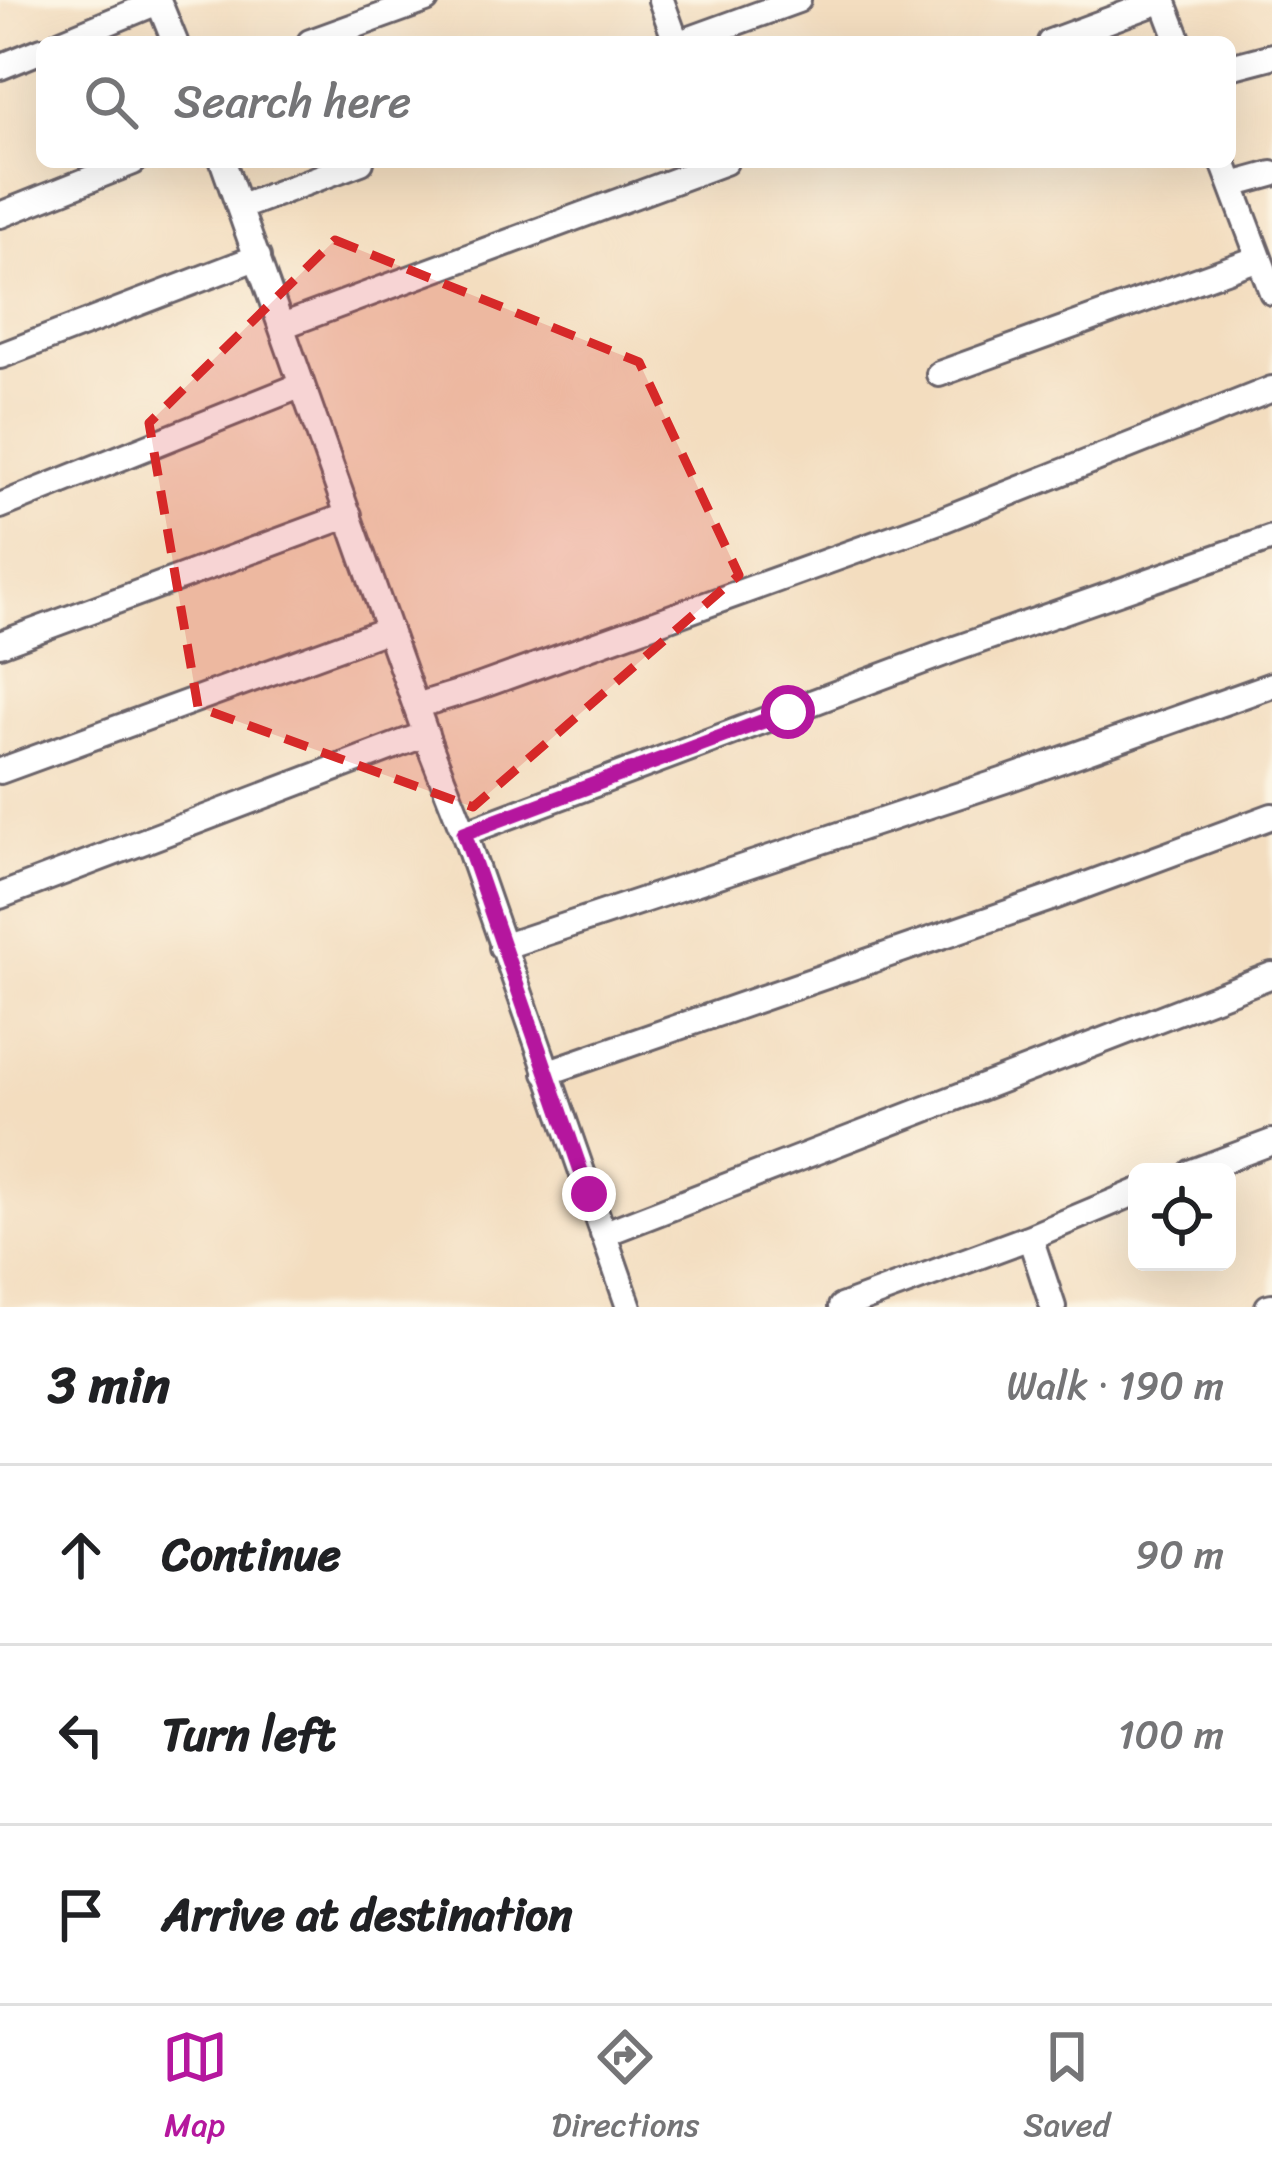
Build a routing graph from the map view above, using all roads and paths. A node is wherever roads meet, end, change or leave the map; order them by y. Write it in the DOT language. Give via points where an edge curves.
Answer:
graph roads {
  1 [pos="426,0"];
  2 [pos="661,0"];
  3 [pos="798,0"];
  4 [pos="1163,0"];
  5 [pos="158,1"];
  6 [pos="75,36"];
  7 [pos="173,36"];
  8 [pos="327,36"];
  9 [pos="676,36"];
  10 [pos="696,36"];
  11 [pos="1066,36"];
  12 [pos="1177,36"];
  13 [pos="36,52"];
  14 [pos="1272,56"];
  15 [pos="1236,65"];
  16 [pos="0,67"];
  17 [pos="118,168"];
  18 [pos="225,168"];
  19 [pos="345,168"];
  20 [pos="706,168"];
  21 [pos="1228,174"];
  22 [pos="1272,174"];
  23 [pos="241,207"];
  24 [pos="0,215"];
  25 [pos="258,257"];
  26 [pos="1259,258"];
  27 [pos="1272,292"];
  28 [pos="281,326"];
  29 [pos="0,356"];
  30 [pos="939,374"];
  31 [pos="302,385"];
  32 [pos="1272,389"];
  33 [pos="0,506"];
  34 [pos="349,515"];
  35 [pos="1272,538"];
  36 [pos="389,628"];
  37 [pos="0,644"];
  38 [pos="1272,685"];
  39 [pos="416,706"];
  40 [pos="426,734"];
  41 [pos="0,771"];
  42 [pos="1272,816"];
  43 [pos="464,833"];
  44 [pos="0,896"];
  45 [pos="502,947"];
  46 [pos="1272,974"];
  47 [pos="546,1073"];
  48 [pos="1272,1142"];
  49 [pos="1216,1163"];
  50 [pos="1128,1196"];
  51 [pos="603,1234"];
  52 [pos="1030,1237"];
  53 [pos="629,1307"];
  54 [pos="841,1307"];
  55 [pos="1053,1307"];
  1 -- 8 [label="street"];
  2 -- 9 [label="street"];
  3 -- 10 [label="street"];
  4 -- 11 [label="street"];
  4 -- 12 [label="street"];
  5 -- 6 [label="street"];
  5 -- 7 [label="street"];
  13 -- 16 [label="street"];
  14 -- 15 [label="street"];
  17 -- 24 [label="street"];
  18 -- 23 [label="street"];
  19 -- 23 [label="street"];
  20 -- 28 [label="street"];
  21 -- 22 [label="street"];
  21 -- 26 [label="street"];
  23 -- 25 [label="street"];
  25 -- 28 [label="street"];
  25 -- 29 [label="street"];
  26 -- 27 [label="street"];
  26 -- 30 [label="street"];
  28 -- 31 [label="street"];
  31 -- 33 [label="street"];
  31 -- 34 [label="street"];
  32 -- 39 [label="street" via="941,520"];
  34 -- 36 [label="street"];
  34 -- 37 [label="street"];
  35 -- 43 [label="street"];
  36 -- 39 [label="street"];
  36 -- 41 [label="street"];
  38 -- 45 [label="street"];
  39 -- 40 [label="street"];
  40 -- 43 [label="street"];
  40 -- 44 [label="street"];
  42 -- 47 [label="street"];
  43 -- 45 [label="street"];
  45 -- 47 [label="street"];
  46 -- 51 [label="street"];
  47 -- 51 [label="street"];
  48 -- 49 [label="street"];
  50 -- 52 [label="street"];
  51 -- 53 [label="street"];
  52 -- 54 [label="street"];
  52 -- 55 [label="street"];
}
